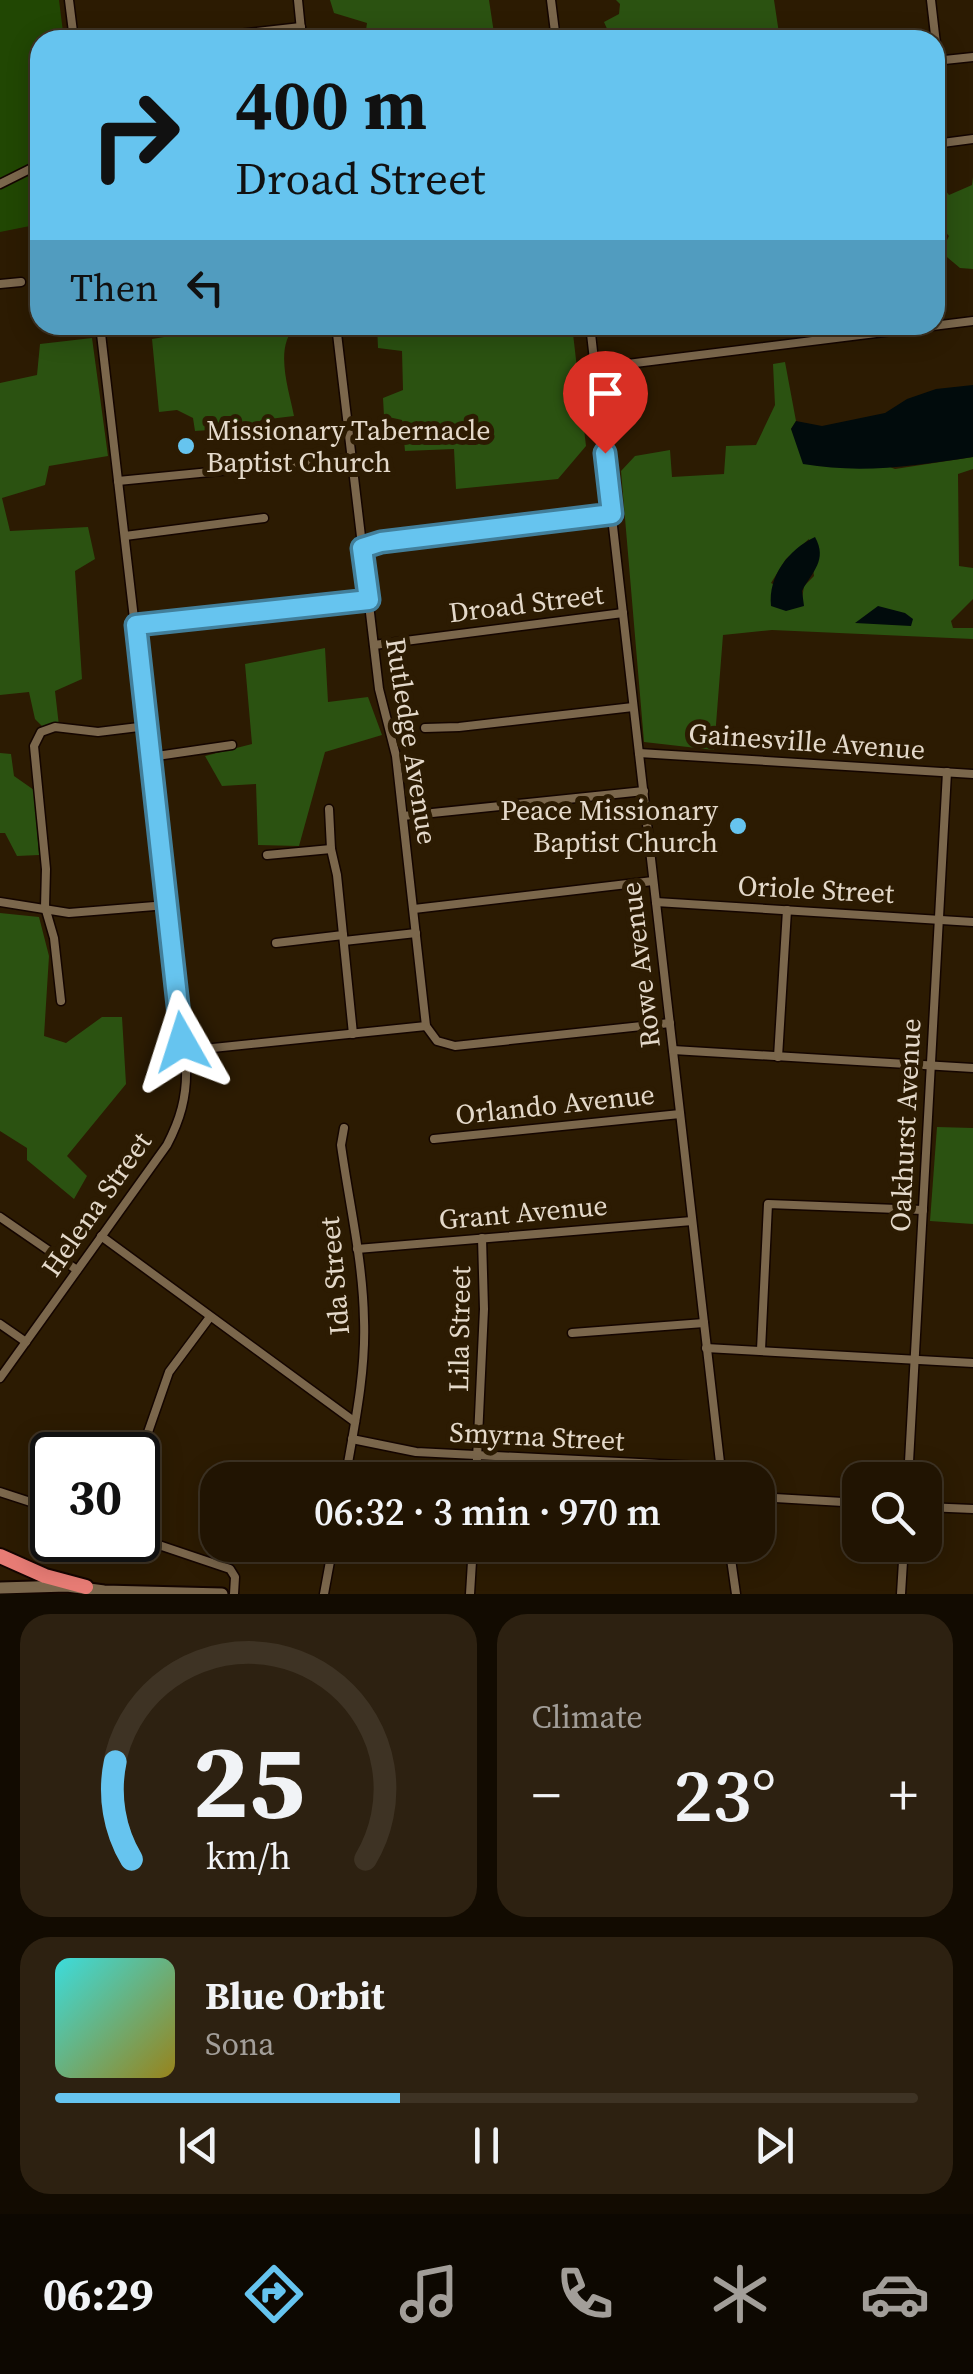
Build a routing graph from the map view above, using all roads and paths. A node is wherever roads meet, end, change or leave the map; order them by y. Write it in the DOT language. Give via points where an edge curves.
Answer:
graph roads {
  1 [pos="68,0"];
  2 [pos="298,0"];
  3 [pos="551,0"];
  4 [pos="931,0"];
  5 [pos="301,27"];
  6 [pos="72,30"];
  7 [pos="274,30"];
  8 [pos="301,30"];
  9 [pos="555,30"];
  10 [pos="933,30"];
  11 [pos="973,57"];
  12 [pos="945,60"];
  13 [pos="973,139"];
  14 [pos="945,143"];
  15 [pos="30,169"];
  16 [pos="0,184"];
  17 [pos="21,282"];
  18 [pos="0,284"];
  19 [pos="973,321"];
  20 [pos="945,324"];
  21 [pos="101,335"];
  22 [pos="337,335"];
  23 [pos="591,335"];
  24 [pos="860,335"];
  25 [pos="595,368"];
  26 [pos="352,458"];
  27 [pos="118,481"];
  28 [pos="612,514"];
  29 [pos="264,518"];
  30 [pos="125,536"];
  31 [pos="362,548"];
  32 [pos="369,600"];
  33 [pos="623,613"];
  34 [pos="136,625"];
  35 [pos="374,645"];
  36 [pos="633,707"];
  37 [pos="147,726"];
  38 [pos="425,728"];
  39 [pos="232,745"];
  40 [pos="639,753"];
  41 [pos="150,757"];
  42 [pos="946,772"];
  43 [pos="973,774"];
  44 [pos="644,791"];
  45 [pos="330,809"];
  46 [pos="403,816"];
  47 [pos="331,848"];
  48 [pos="267,855"];
  49 [pos="653,882"];
  50 [pos="0,902"];
  51 [pos="656,902"];
  52 [pos="167,905"];
  53 [pos="45,907"];
  54 [pos="414,909"];
  55 [pos="787,910"];
  56 [pos="940,919"];
  57 [pos="973,922"];
  58 [pos="416,933"];
  59 [pos="343,938"];
  60 [pos="276,943"];
  61 [pos="60,1001"];
  62 [pos="670,1022"];
  63 [pos="426,1026"];
  64 [pos="353,1034"];
  65 [pos="673,1050"];
  66 [pos="184,1051"];
  67 [pos="778,1057"];
  68 [pos="931,1065"];
  69 [pos="973,1068"];
  70 [pos="680,1114"];
  71 [pos="344,1128"];
  72 [pos="434,1139"];
  73 [pos="923,1210"];
  74 [pos="0,1217"];
  75 [pos="692,1220"];
  76 [pos="101,1236"];
  77 [pos="482,1238"];
  78 [pos="357,1249"];
  79 [pos="77,1270"];
  80 [pos="210,1317"];
  81 [pos="704,1323"];
  82 [pos="0,1324"];
  83 [pos="572,1333"];
  84 [pos="26,1342"];
  85 [pos="706,1348"];
  86 [pos="761,1350"];
  87 [pos="914,1360"];
  88 [pos="973,1363"];
  89 [pos="0,1378"];
  90 [pos="355,1422"];
  91 [pos="148,1432"];
  92 [pos="352,1439"];
  93 [pos="477,1455"];
  94 [pos="348,1462"];
  95 [pos="477,1462"];
  96 [pos="632,1462"];
  97 [pos="720,1462"];
  98 [pos="909,1462"];
  99 [pos="0,1492"];
  100 [pos="775,1497"];
  101 [pos="30,1502"];
  102 [pos="842,1502"];
  103 [pos="942,1507"];
  104 [pos="973,1509"];
  105 [pos="160,1545"];
  106 [pos="0,1556"];
  107 [pos="330,1562"];
  108 [pos="472,1562"];
  109 [pos="731,1562"];
  110 [pos="903,1562"];
  111 [pos="0,1588"];
  112 [pos="94,1591"];
  113 [pos="178,1593"];
  114 [pos="222,1594"];
  115 [pos="234,1594"];
  116 [pos="324,1594"];
  117 [pos="470,1594"];
  118 [pos="736,1594"];
  119 [pos="901,1594"];
  1 -- 6 [label="street"];
  2 -- 5 [label="street"];
  3 -- 9 [label="street"];
  4 -- 10 [label="street"];
  5 -- 7 [label="street"];
  5 -- 8 [label="street"];
  11 -- 12 [label="street"];
  13 -- 14 [label="street"];
  15 -- 16 [label="street"];
  17 -- 18 [label="street"];
  19 -- 20 [label="street"];
  21 -- 27 [label="street, Helena Street"];
  22 -- 26 [label="street, Rutledge Avenue"];
  23 -- 25 [label="street, Rowe Avenue"];
  24 -- 25 [label="street"];
  25 -- 28 [label="street, Rowe Avenue"];
  26 -- 27 [label="street"];
  26 -- 31 [label="street, Rutledge Avenue"];
  27 -- 30 [label="street, Helena Street"];
  28 -- 31 [label="street"];
  28 -- 33 [label="street, Rowe Avenue"];
  29 -- 30 [label="street"];
  30 -- 34 [label="street, Helena Street"];
  31 -- 32 [label="street, Rutledge Avenue"];
  32 -- 34 [label="street"];
  32 -- 35 [label="street, Rutledge Avenue"];
  33 -- 35 [label="street, Droad Street"];
  33 -- 36 [label="street, Rowe Avenue"];
  34 -- 37 [label="street, Helena Street"];
  35 -- 46 [label="street, Rutledge Avenue"];
  36 -- 38 [label="street"];
  36 -- 40 [label="street, Rowe Avenue"];
  37 -- 41 [label="street, Helena Street"];
  37 -- 53 [label="street" via="41,732 34,746"];
  39 -- 41 [label="street"];
  40 -- 42 [label="street, Gainesville Avenue"];
  40 -- 44 [label="street, Rowe Avenue"];
  41 -- 52 [label="street, Helena Street"];
  42 -- 43 [label="street, Gainesville Avenue"];
  42 -- 56 [label="street, Oakhurst Avenue"];
  44 -- 46 [label="street"];
  44 -- 49 [label="street, Rowe Avenue"];
  45 -- 47 [label="street"];
  46 -- 54 [label="street, Rutledge Avenue"];
  47 -- 48 [label="street"];
  47 -- 59 [label="street"];
  49 -- 51 [label="street, Rowe Avenue"];
  49 -- 54 [label="street"];
  50 -- 53 [label="street"];
  51 -- 55 [label="street, Oriole Street"];
  51 -- 62 [label="street, Rowe Avenue"];
  52 -- 53 [label="street" via="69,912"];
  52 -- 66 [label="street, Helena Street"];
  53 -- 61 [label="street"];
  54 -- 58 [label="street, Rutledge Avenue"];
  55 -- 56 [label="street, Oriole Street"];
  55 -- 67 [label="street"];
  56 -- 57 [label="street, Oriole Street"];
  56 -- 68 [label="street, Oakhurst Avenue"];
  58 -- 59 [label="street"];
  58 -- 63 [label="street, Rutledge Avenue"];
  59 -- 60 [label="street"];
  59 -- 64 [label="street"];
  62 -- 63 [label="street, Rutledge Avenue" via="455,1046 437,1042"];
  62 -- 65 [label="street, Rowe Avenue"];
  63 -- 64 [label="street"];
  64 -- 66 [label="street"];
  65 -- 67 [label="street"];
  65 -- 70 [label="street, Rowe Avenue"];
  66 -- 76 [label="street, Helena Street" via="185,1097 174,1132"];
  67 -- 68 [label="street"];
  68 -- 69 [label="street"];
  68 -- 73 [label="street, Oakhurst Avenue"];
  70 -- 72 [label="street, Orlando Avenue"];
  70 -- 75 [label="street, Rowe Avenue"];
  71 -- 78 [label="street, Ida Street" via="340,1145"];
  73 -- 86 [label="street" via="768,1204"];
  73 -- 87 [label="street, Oakhurst Avenue"];
  74 -- 79 [label="street"];
  75 -- 77 [label="street, Grant Avenue"];
  75 -- 81 [label="street, Rowe Avenue"];
  76 -- 79 [label="street, Helena Street"];
  76 -- 80 [label="street"];
  77 -- 78 [label="street, Grant Avenue"];
  77 -- 93 [label="street, Lila Street"];
  78 -- 90 [label="street, Ida Street" via="364,1324"];
  79 -- 84 [label="street, Helena Street"];
  80 -- 90 [label="street"];
  80 -- 91 [label="street" via="169,1372"];
  81 -- 83 [label="street"];
  81 -- 85 [label="street, Rowe Avenue"];
  82 -- 84 [label="street"];
  84 -- 89 [label="street, Helena Street"];
  85 -- 86 [label="street"];
  85 -- 97 [label="street, Rowe Avenue"];
  86 -- 87 [label="street"];
  87 -- 88 [label="street"];
  87 -- 98 [label="street, Oakhurst Avenue"];
  90 -- 92 [label="street, Ida Street"];
  92 -- 93 [label="street, Smyrna Street"];
  92 -- 94 [label="street, Ida Street"];
  93 -- 95 [label="street, Lila Street"];
  93 -- 96 [label="street, Smyrna Street"];
  99 -- 101 [label="street"];
  100 -- 102 [label="street"];
  103 -- 104 [label="street"];
  105 -- 115 [label="street" via="230,1569"];
  106 -- 112 [label="highway"];
  107 -- 116 [label="street"];
  108 -- 117 [label="street"];
  109 -- 118 [label="street"];
  110 -- 119 [label="street"];
  111 -- 112 [label="main road"];
  112 -- 113 [label="main road"];
  113 -- 114 [label="main road"];
}
